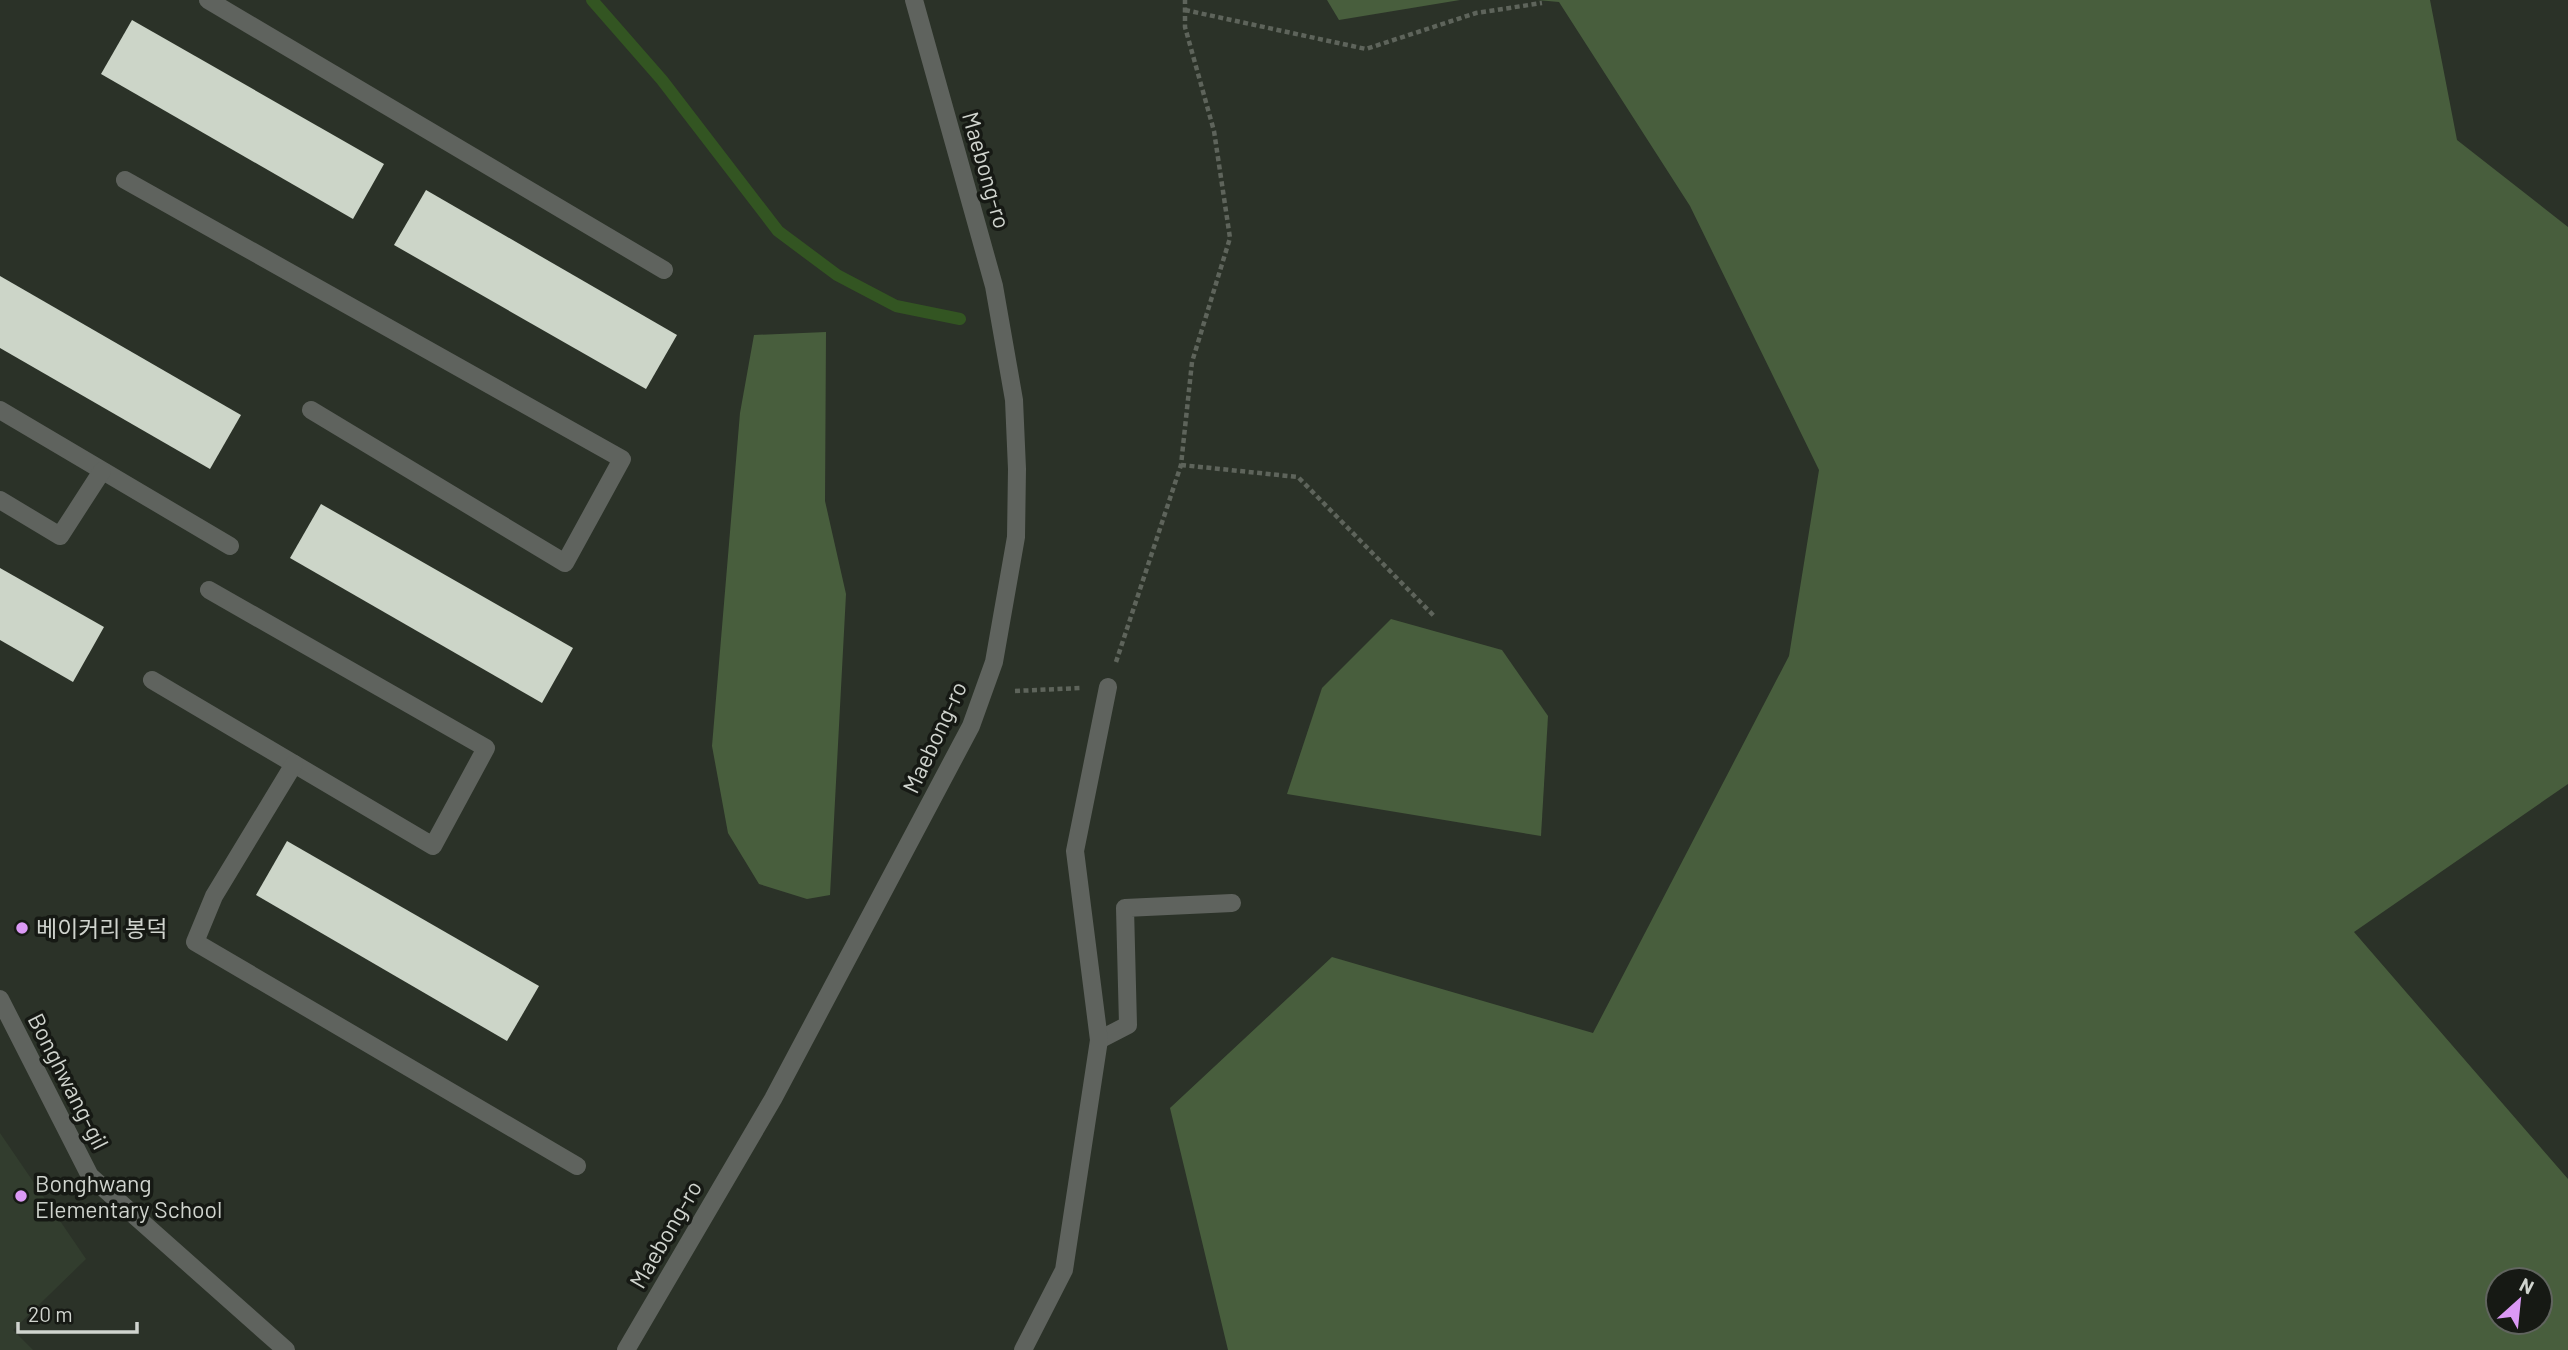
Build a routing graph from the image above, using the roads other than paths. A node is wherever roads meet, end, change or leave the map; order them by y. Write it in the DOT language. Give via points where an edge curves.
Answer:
graph roads {
  1 [pos="208,0"];
  2 [pos="914,0"];
  3 [pos="125,180"];
  4 [pos="664,270"];
  5 [pos="0,410"];
  6 [pos="311,410"];
  7 [pos="102,471"];
  8 [pos="0,500"];
  9 [pos="230,546"];
  10 [pos="209,590"];
  11 [pos="152,680"];
  12 [pos="1108,687"];
  13 [pos="294,764"];
  14 [pos="1232,902"];
  15 [pos="0,999"];
  16 [pos="1099,1040"];
  17 [pos="577,1166"];
  18 [pos="286,1350"];
  19 [pos="626,1350"];
  20 [pos="1023,1350"];
  1 -- 4 [label="street"];
  2 -- 19 [label="street, Maebong-ro" via="994,286 1014,400 1016,537 996,651 971,726 773,1099"];
  3 -- 6 [label="street" via="622,459 565,563"];
  5 -- 7 [label="street"];
  7 -- 8 [label="street" via="60,536"];
  7 -- 9 [label="street"];
  10 -- 13 [label="street" via="486,748 433,846"];
  11 -- 13 [label="street"];
  12 -- 16 [label="street" via="1075,851"];
  13 -- 17 [label="street" via="214,896 195,942"];
  14 -- 16 [label="street" via="1125,908 1128,1025"];
  15 -- 18 [label="street, Bonghwang-gil" via="90,1176"];
  16 -- 20 [label="street" via="1064,1270"];
}
